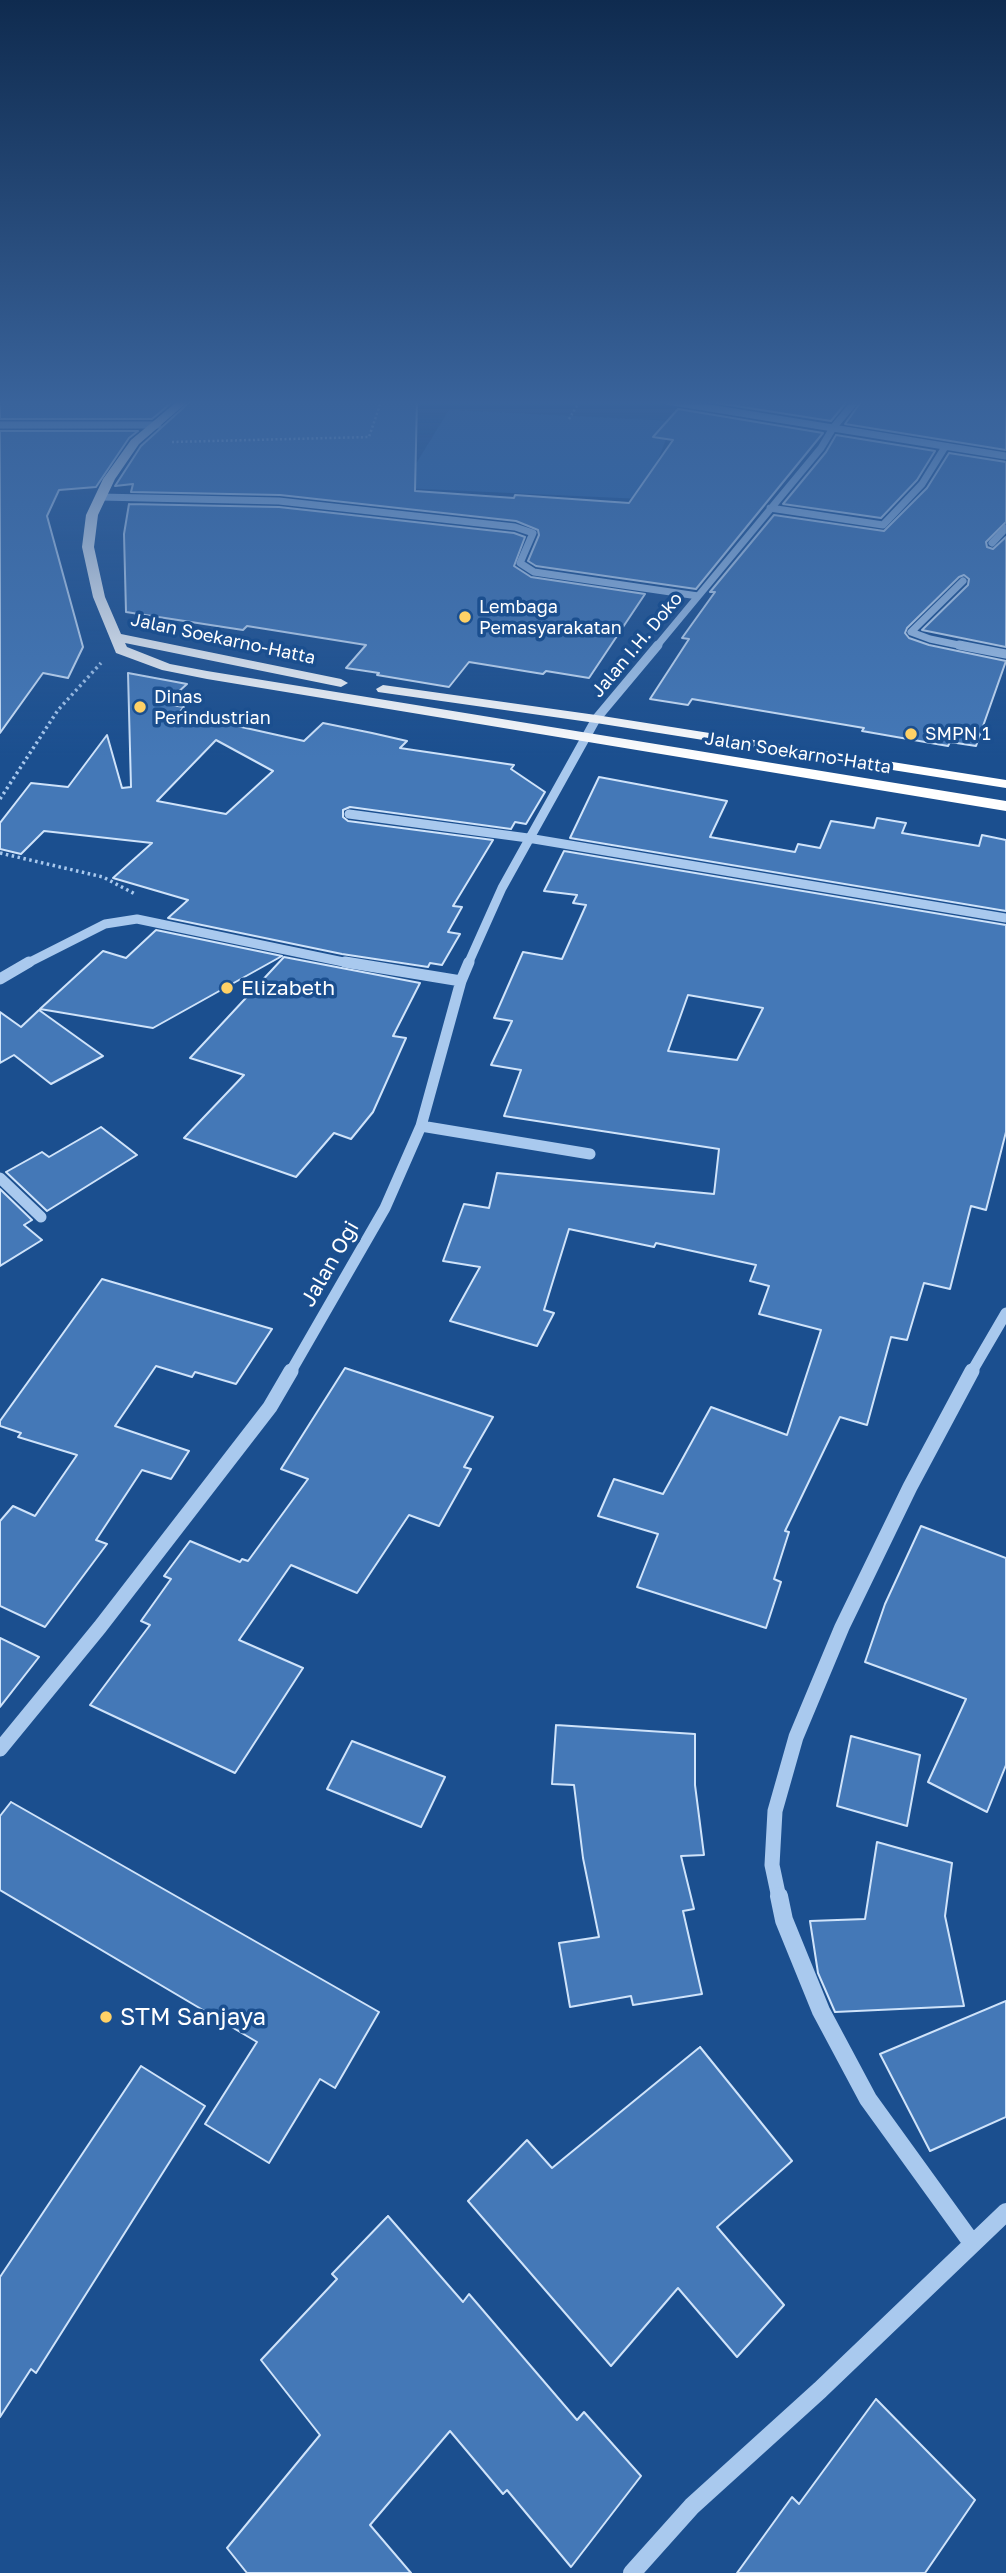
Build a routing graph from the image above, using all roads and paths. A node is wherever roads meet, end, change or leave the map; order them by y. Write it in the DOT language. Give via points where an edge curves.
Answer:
graph roads {
  1 [pos="92,519"];
  2 [pos="430,519"];
  3 [pos="761,519"];
  4 [pos="840,519"];
  5 [pos="889,519"];
  6 [pos="1006,528"];
  7 [pos="992,543"];
  8 [pos="963,581"];
  9 [pos="698,596"];
  10 [pos="119,643"];
  11 [pos="1006,654"];
  12 [pos="596,719"];
  13 [pos="584,737"];
  14 [pos="1006,784"];
  15 [pos="0,799"];
  16 [pos="1006,806"];
  17 [pos="349,814"];
  18 [pos="528,838"];
  19 [pos="0,853"];
  20 [pos="138,896"];
  21 [pos="1006,918"];
  22 [pos="0,979"];
  23 [pos="461,981"];
  24 [pos="422,1126"];
  25 [pos="590,1154"];
  26 [pos="0,1178"];
  27 [pos="41,1217"];
  28 [pos="1006,1313"];
  29 [pos="0,1749"];
  30 [pos="1006,2212"];
  31 [pos="972,2243"];
  32 [pos="632,2573"];
  1 -- 10 [label="highway" via="88,547 99,597"];
  2 -- 9 [label="street" via="515,527 533,533 520,563 534,572"];
  3 -- 9 [label="street, Jalan I.H. Doko"];
  4 -- 5 [label="street" via="883,526"];
  6 -- 7 [label="street"];
  8 -- 11 [label="street" via="911,632"];
  9 -- 12 [label="street, Jalan I.H. Doko"];
  10 -- 12 [label="highway, Jalan Soekarno-Hatta" via="339,682"];
  10 -- 13 [label="highway, Jalan Soekarno-Hatta" via="167,667"];
  10 -- 15 [label="path" via="58,710"];
  12 -- 13 [label="street"];
  12 -- 14 [label="highway, Jalan Soekarno-Hatta"];
  13 -- 16 [label="highway, Jalan Soekarno-Hatta"];
  13 -- 18 [label="street, Jalan Ogi"];
  17 -- 18 [label="street"];
  18 -- 21 [label="street"];
  18 -- 23 [label="street, Jalan Ogi"];
  19 -- 20 [label="path" via="103,877"];
  22 -- 23 [label="street" via="60,944 105,925 137,919 377,969"];
  23 -- 24 [label="street, Jalan Ogi"];
  24 -- 25 [label="street"];
  24 -- 29 [label="street, Jalan Ogi" via="385,1208 270,1407"];
  26 -- 27 [label="street"];
  28 -- 31 [label="street" via="916,1475 842,1627 796,1737 775,1811 772,1865 784,1920 821,2011 868,2099"];
  30 -- 31 [label="street"];
  31 -- 32 [label="street" via="692,2506"];
}
